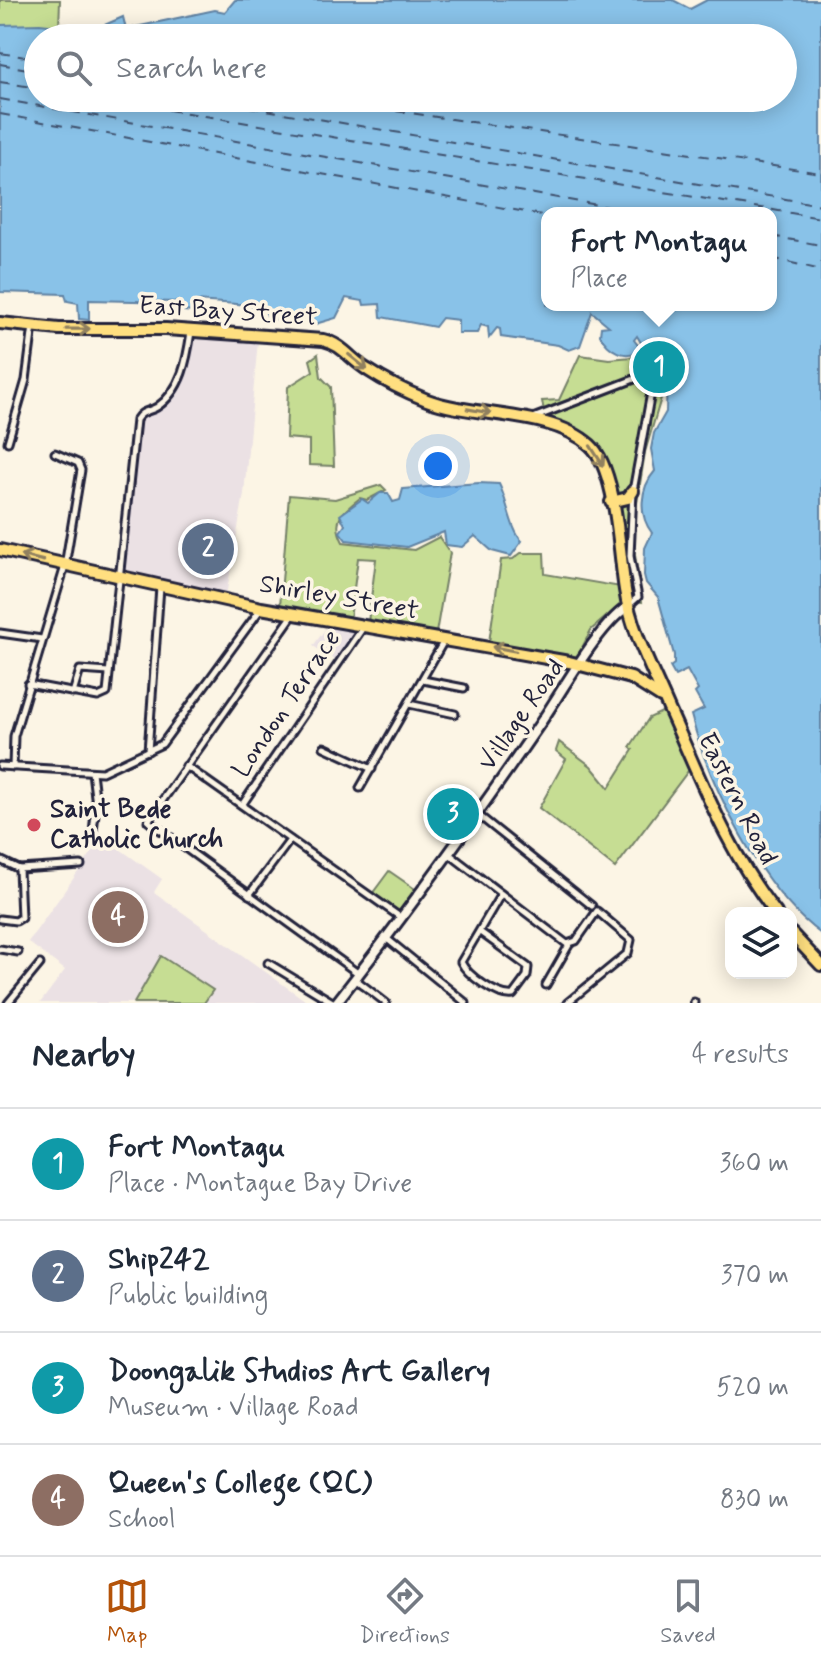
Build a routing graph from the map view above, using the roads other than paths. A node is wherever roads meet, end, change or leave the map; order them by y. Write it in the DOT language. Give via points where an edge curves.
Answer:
graph roads {
  1 [pos="0,323"];
  2 [pos="33,326"];
  3 [pos="191,331"];
  4 [pos="531,420"];
  5 [pos="8,442"];
  6 [pos="55,453"];
  7 [pos="633,491"];
  8 [pos="611,502"];
  9 [pos="0,550"];
  10 [pos="65,566"];
  11 [pos="118,578"];
  12 [pos="160,587"];
  13 [pos="627,607"];
  14 [pos="261,608"];
  15 [pos="294,614"];
  16 [pos="365,625"];
  17 [pos="0,633"];
  18 [pos="446,638"];
  19 [pos="42,639"];
  20 [pos="581,665"];
  21 [pos="650,667"];
  22 [pos="109,672"];
  23 [pos="621,674"];
  24 [pos="423,680"];
  25 [pos="28,684"];
  26 [pos="464,688"];
  27 [pos="73,693"];
  28 [pos="666,701"];
  29 [pos="409,704"];
  30 [pos="455,714"];
  31 [pos="324,747"];
  32 [pos="148,751"];
  33 [pos="0,766"];
  34 [pos="186,766"];
  35 [pos="13,767"];
  36 [pos="372,769"];
  37 [pos="92,772"];
  38 [pos="360,788"];
  39 [pos="242,805"];
  40 [pos="477,814"];
  41 [pos="92,840"];
  42 [pos="290,840"];
  43 [pos="447,853"];
  44 [pos="0,860"];
  45 [pos="81,865"];
  46 [pos="19,869"];
  47 [pos="501,894"];
  48 [pos="249,895"];
  49 [pos="592,906"];
  50 [pos="772,907"];
  51 [pos="400,917"];
  52 [pos="0,919"];
  53 [pos="480,932"];
  54 [pos="386,937"];
  55 [pos="797,939"];
  56 [pos="569,945"];
  57 [pos="0,949"];
  58 [pos="18,952"];
  59 [pos="268,963"];
  60 [pos="40,964"];
  61 [pos="821,965"];
  62 [pos="357,976"];
  63 [pos="546,985"];
  64 [pos="8,1003"];
  65 [pos="335,1003"];
  66 [pos="386,1003"];
  67 [pos="466,1003"];
  68 [pos="567,1003"];
  1 -- 2 [label="highway, East Bay Street"];
  2 -- 3 [label="highway, East Bay Street, one-way"];
  2 -- 5 [label="street" via="26,380"];
  3 -- 4 [label="highway, East Bay Street, one-way" via="332,342 369,371 428,400"];
  3 -- 11 [label="street" via="182,377 159,405 136,420"];
  4 -- 7 [label="street" via="624,382 648,382 653,393"];
  4 -- 8 [label="highway, East Bay Street, one-way" via="589,444 605,468"];
  6 -- 10 [label="street" via="78,463 81,470"];
  7 -- 8 [label="highway" via="628,498"];
  7 -- 13 [label="street" via="630,556 638,597"];
  8 -- 13 [label="highway, East Bay Street"];
  10 -- 9 [label="highway, Shirley Street, one-way"];
  10 -- 11 [label="highway, Shirley Street"];
  10 -- 19 [label="street"];
  11 -- 12 [label="highway, Shirley Street"];
  11 -- 22 [label="street"];
  12 -- 14 [label="highway, Shirley Street"];
  12 -- 32 [label="street"];
  13 -- 20 [label="main road, Village Road" via="602,629"];
  13 -- 21 [label="highway, East Bay Street"];
  14 -- 15 [label="highway, Shirley Street"];
  14 -- 32 [label="street" via="167,740"];
  15 -- 16 [label="highway, Shirley Street"];
  15 -- 34 [label="street"];
  16 -- 18 [label="highway, Shirley Street"];
  16 -- 39 [label="street, London Terrace"];
  17 -- 19 [label="street"];
  20 -- 18 [label="highway, Shirley Street, one-way"];
  18 -- 24 [label="street"];
  19 -- 25 [label="street"];
  20 -- 23 [label="highway, Shirley Street"];
  20 -- 40 [label="main road, Village Road"];
  21 -- 23 [label="highway"];
  21 -- 28 [label="highway, East Bay Street"];
  22 -- 27 [label="street" via="80,670"];
  22 -- 27 [label="street" via="103,696"];
  23 -- 28 [label="highway, Shirley Street"];
  24 -- 26 [label="street"];
  24 -- 29 [label="street"];
  25 -- 27 [label="street"];
  25 -- 35 [label="street" via="14,736"];
  28 -- 50 [label="highway, Eastern Road" via="720,819"];
  29 -- 30 [label="street"];
  29 -- 36 [label="street"];
  31 -- 36 [label="street"];
  32 -- 37 [label="street" via="109,770"];
  33 -- 35 [label="street"];
  34 -- 39 [label="street"];
  34 -- 48 [label="street" via="149,817 150,825"];
  35 -- 37 [label="street"];
  36 -- 38 [label="street"];
  37 -- 41 [label="street"];
  39 -- 42 [label="street"];
  40 -- 43 [label="main road, Village Road"];
  40 -- 49 [label="street"];
  42 -- 48 [label="street"];
  42 -- 51 [label="street"];
  43 -- 47 [label="street"];
  43 -- 51 [label="main road, Village Road"];
  44 -- 46 [label="street"];
  45 -- 46 [label="street"];
  46 -- 52 [label="street" via="21,918"];
  47 -- 53 [label="street"];
  47 -- 56 [label="street"];
  48 -- 62 [label="street"];
  51 -- 54 [label="main road, Village Road"];
  53 -- 53 [label="street" via="528,967 513,995 501,993 462,965"];
  54 -- 62 [label="main road, Village Road"];
  54 -- 67 [label="street"];
  55 -- 61 [label="highway"];
  56 -- 63 [label="street"];
  56 -- 68 [label="street" via="597,911 631,940 628,953"];
  57 -- 58 [label="street"];
  59 -- 65 [label="street"];
  60 -- 64 [label="street"];
  62 -- 65 [label="main road, Village Road"];
  62 -- 66 [label="street"];
}
